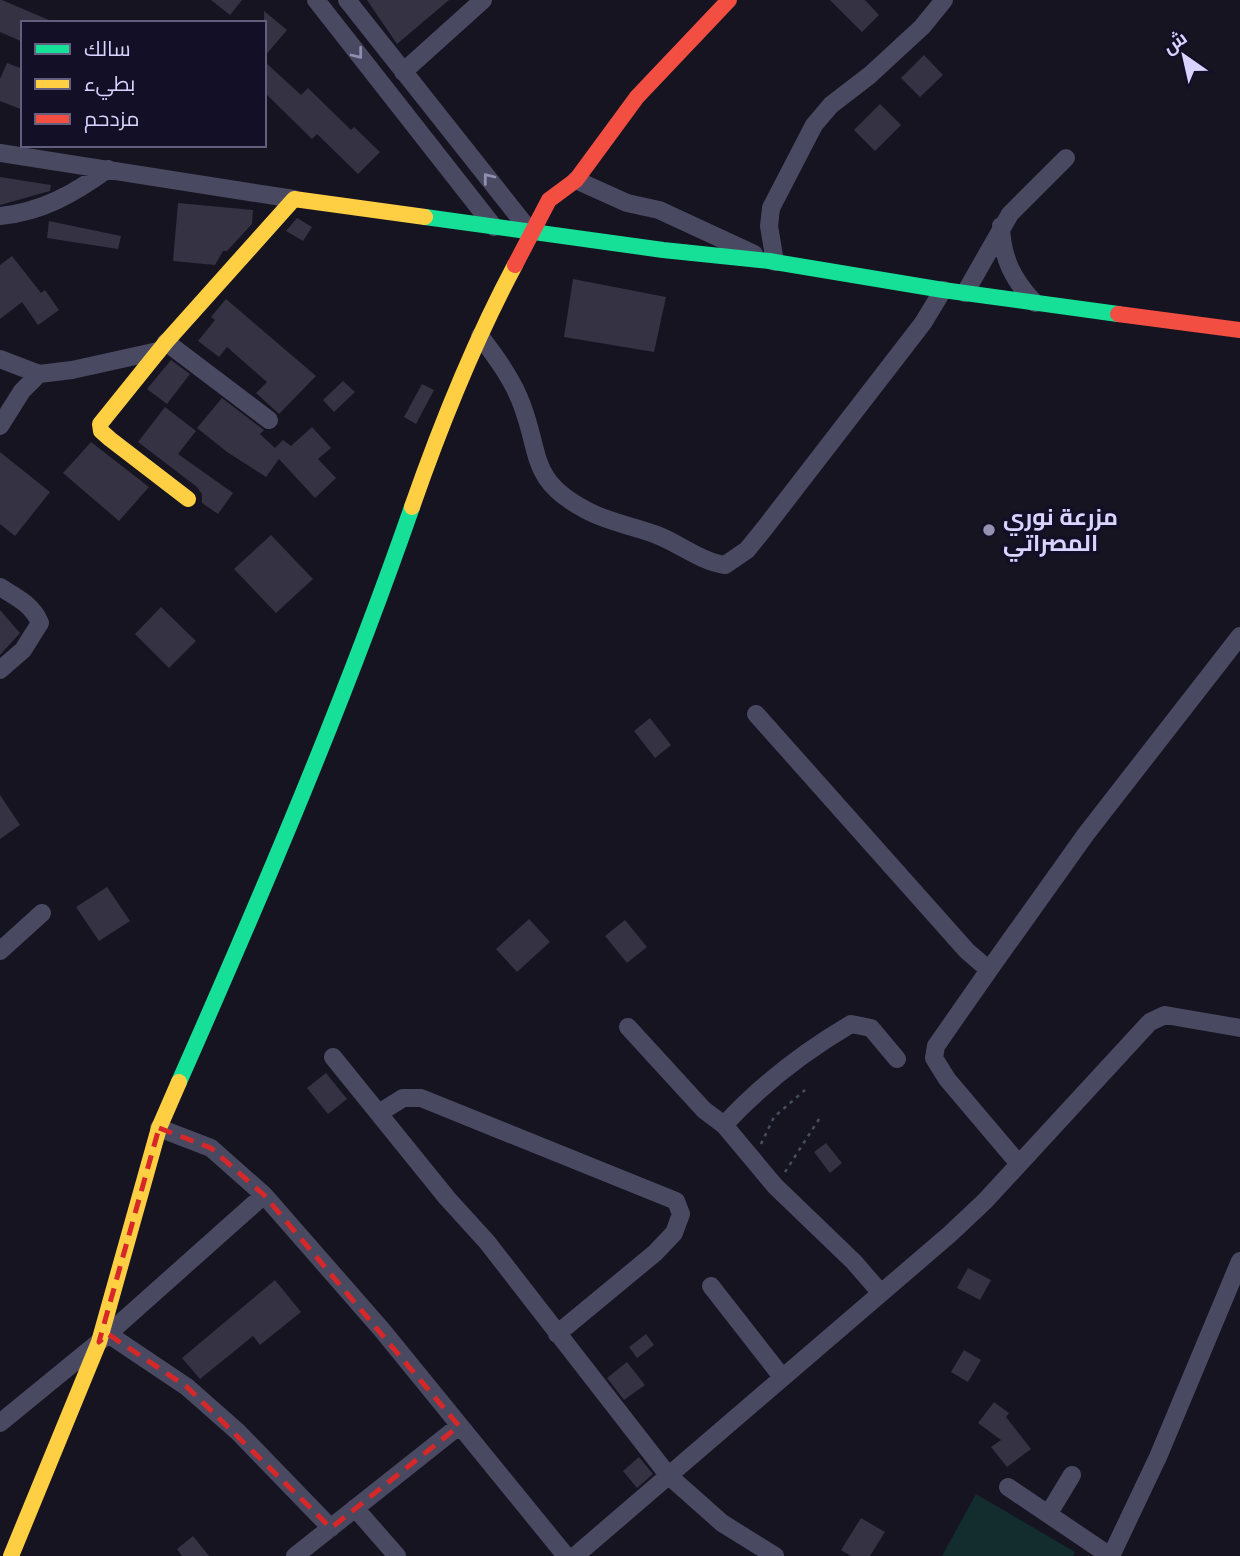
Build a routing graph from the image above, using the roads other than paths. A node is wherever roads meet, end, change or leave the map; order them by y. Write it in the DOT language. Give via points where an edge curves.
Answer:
graph roads {
  1 [pos="316,0"];
  2 [pos="346,0"];
  3 [pos="483,0"];
  4 [pos="729,0"];
  5 [pos="944,0"];
  6 [pos="403,72"];
  7 [pos="0,153"];
  8 [pos="1066,158"];
  9 [pos="108,169"];
  10 [pos="576,180"];
  11 [pos="294,199"];
  12 [pos="0,216"];
  13 [pos="1001,226"];
  14 [pos="494,227"];
  15 [pos="530,232"];
  16 [pos="772,262"];
  17 [pos="943,290"];
  18 [pos="965,293"];
  19 [pos="1035,303"];
  20 [pos="1240,330"];
  21 [pos="480,336"];
  22 [pos="162,346"];
  23 [pos="0,359"];
  24 [pos="39,374"];
  25 [pos="269,420"];
  26 [pos="0,426"];
  27 [pos="188,499"];
  28 [pos="0,587"];
  29 [pos="1240,636"];
  30 [pos="0,670"];
  31 [pos="757,715"];
  32 [pos="42,913"];
  33 [pos="0,951"];
  34 [pos="989,970"];
  35 [pos="628,1027"];
  36 [pos="1240,1028"];
  37 [pos="333,1057"];
  38 [pos="897,1059"];
  39 [pos="379,1113"];
  40 [pos="724,1125"];
  41 [pos="159,1128"];
  42 [pos="1019,1164"];
  43 [pos="264,1195"];
  44 [pos="1240,1261"];
  45 [pos="711,1286"];
  46 [pos="880,1292"];
  47 [pos="557,1334"];
  48 [pos="104,1338"];
  49 [pos="782,1377"];
  50 [pos="0,1423"];
  51 [pos="459,1426"];
  52 [pos="668,1475"];
  53 [pos="1072,1475"];
  54 [pos="1008,1487"];
  55 [pos="355,1508"];
  56 [pos="1049,1513"];
  57 [pos="331,1528"];
  58 [pos="11,1556"];
  59 [pos="295,1556"];
  60 [pos="397,1556"];
  61 [pos="566,1556"];
  62 [pos="575,1556"];
  63 [pos="775,1556"];
  64 [pos="1110,1556"];
  1 -- 14 [label="street, one-way"];
  2 -- 6 [label="street"];
  3 -- 6 [label="street"];
  4 -- 10 [label="street" via="637,97"];
  5 -- 16 [label="street" via="922,27 814,125 771,208"];
  15 -- 6 [label="street, one-way"];
  7 -- 9 [label="street"];
  8 -- 13 [label="street"];
  9 -- 11 [label="street"];
  9 -- 12 [label="street" via="75,193"];
  10 -- 15 [label="street" via="549,200"];
  10 -- 16 [label="street" via="627,203 659,210"];
  11 -- 14 [label="street"];
  11 -- 22 [label="street"];
  13 -- 18 [label="street"];
  13 -- 19 [label="street" via="1007,263"];
  14 -- 15 [label="street"];
  15 -- 16 [label="street"];
  15 -- 21 [label="street"];
  16 -- 17 [label="street"];
  17 -- 18 [label="street"];
  17 -- 21 [label="street" via="923,323 764,529 747,550 725,565 587,511 553,486 534,455 523,405"];
  18 -- 19 [label="street"];
  19 -- 20 [label="street"];
  21 -- 41 [label="street" via="435,441 347,688 260,902"];
  22 -- 24 [label="street"];
  22 -- 25 [label="street"];
  22 -- 27 [label="street" via="110,410 100,424 101,431"];
  23 -- 24 [label="street"];
  24 -- 26 [label="street"];
  28 -- 30 [label="street" via="26,603 40,623 23,650"];
  29 -- 34 [label="street" via="1086,834"];
  31 -- 34 [label="street"];
  32 -- 33 [label="street"];
  34 -- 42 [label="street" via="936,1045 934,1058"];
  35 -- 40 [label="street" via="704,1110"];
  36 -- 42 [label="street" via="1157,1017"];
  37 -- 39 [label="street"];
  38 -- 40 [label="street" via="871,1028 851,1024 758,1092"];
  39 -- 47 [label="street"];
  39 -- 47 [label="street" via="403,1098 421,1098 676,1201 681,1213 674,1233"];
  40 -- 46 [label="street" via="754,1164"];
  41 -- 43 [label="street" via="211,1147"];
  41 -- 48 [label="street"];
  42 -- 46 [label="street" via="950,1234"];
  43 -- 48 [label="street"];
  43 -- 51 [label="street"];
  44 -- 64 [label="street" via="1158,1457"];
  45 -- 49 [label="street"];
  46 -- 49 [label="street"];
  47 -- 52 [label="street"];
  48 -- 50 [label="street"];
  48 -- 57 [label="street" via="187,1387 238,1432"];
  48 -- 58 [label="street"];
  49 -- 52 [label="street"];
  51 -- 55 [label="street"];
  51 -- 61 [label="street"];
  52 -- 62 [label="street"];
  52 -- 63 [label="street" via="722,1523"];
  53 -- 56 [label="street"];
  54 -- 56 [label="street"];
  55 -- 57 [label="street"];
  55 -- 60 [label="street"];
  56 -- 64 [label="street"];
  57 -- 59 [label="street"];
}
